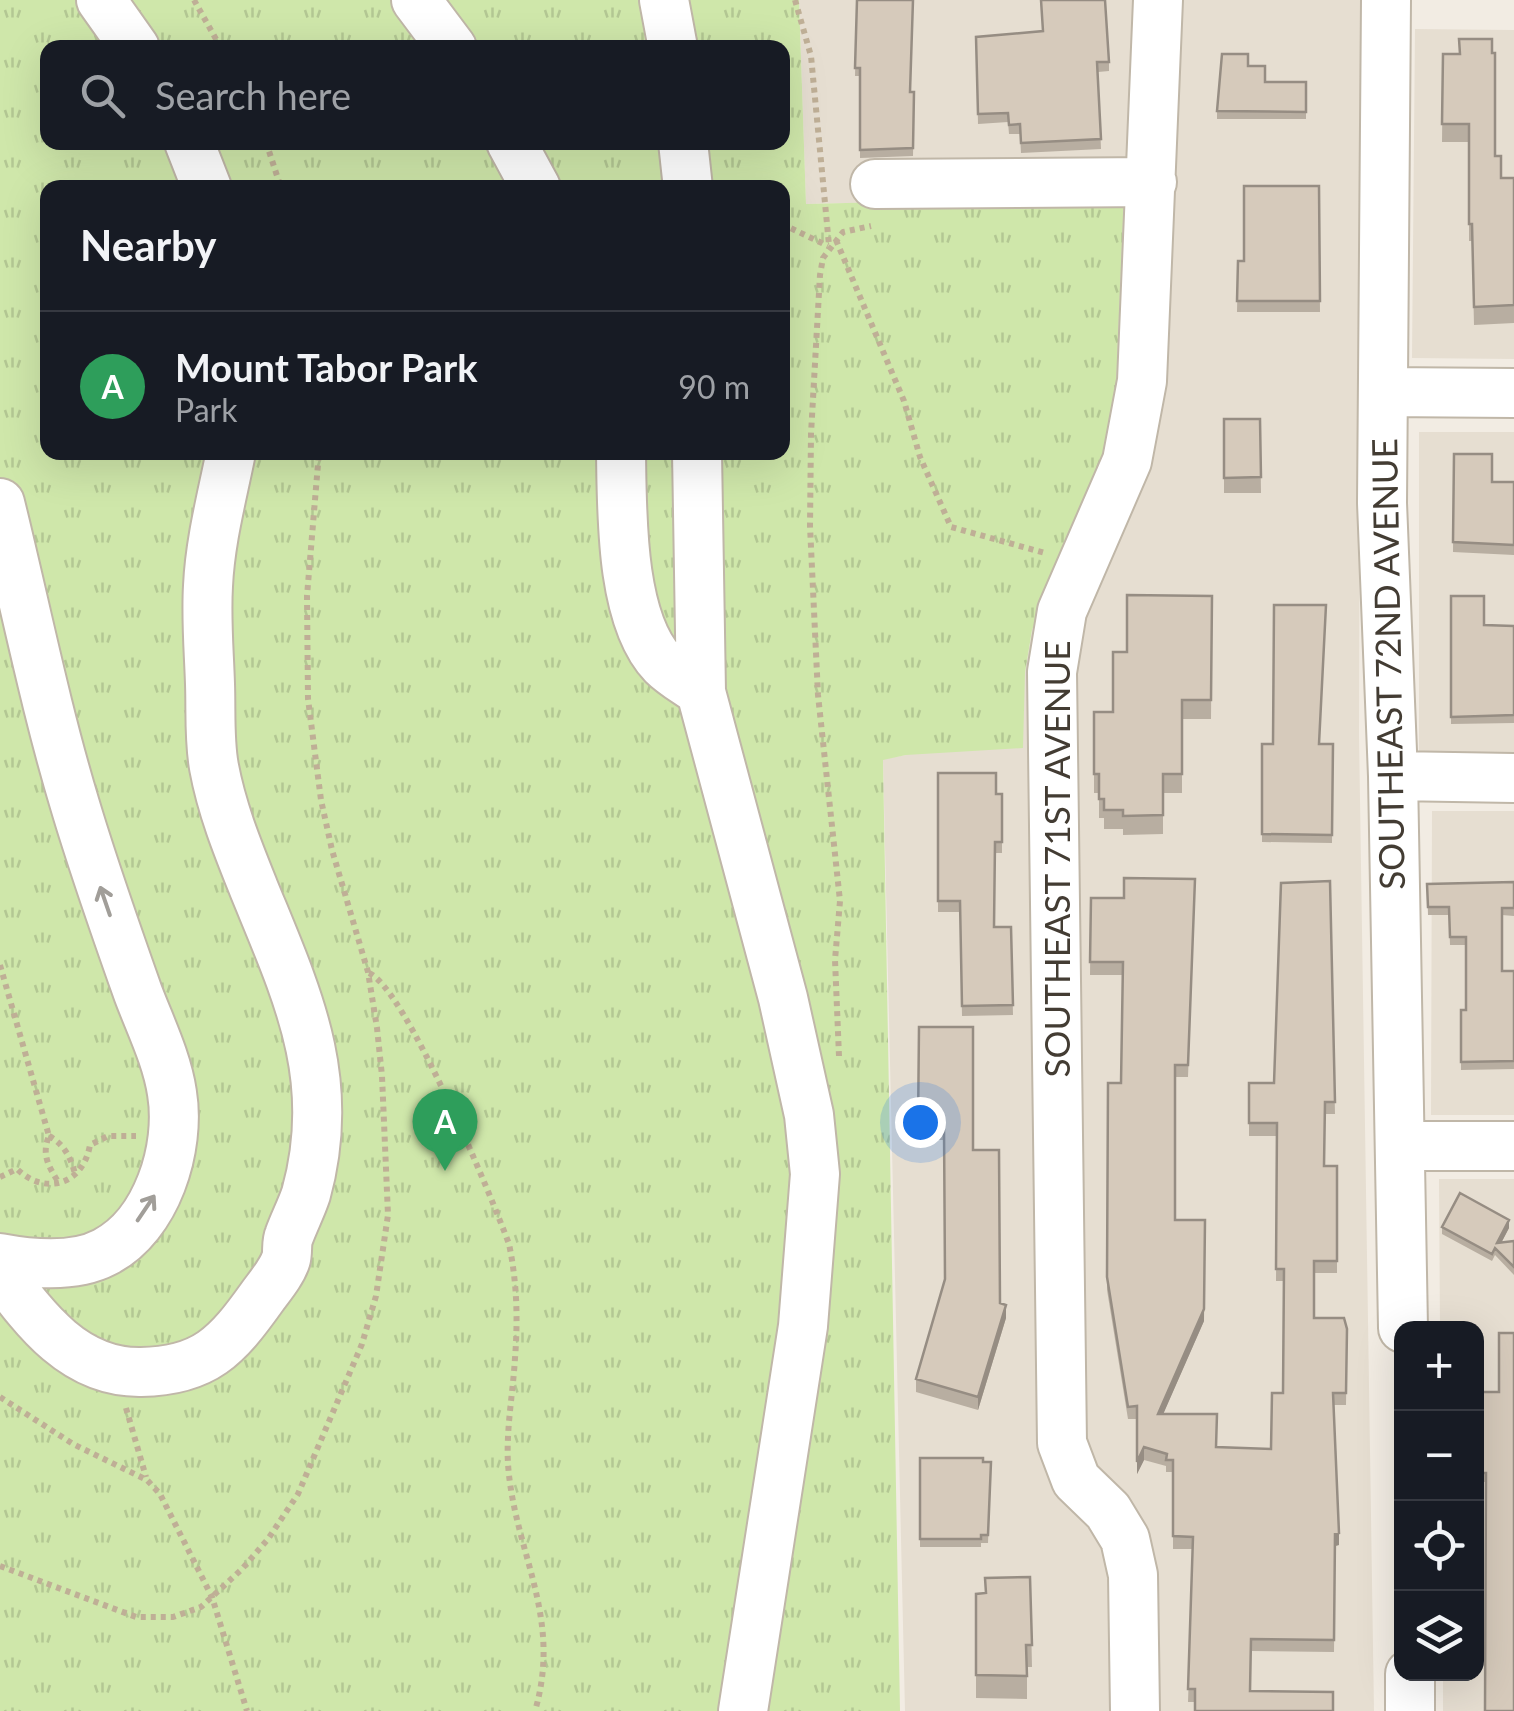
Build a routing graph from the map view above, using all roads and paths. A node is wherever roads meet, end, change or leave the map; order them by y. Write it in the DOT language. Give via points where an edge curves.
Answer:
graph roads {
  1 [pos="101,0"];
  2 [pos="194,0"];
  3 [pos="416,0"];
  4 [pos="664,0"];
  5 [pos="794,0"];
  6 [pos="1158,0"];
  7 [pos="1386,0"];
  8 [pos="128,40"];
  9 [pos="216,40"];
  10 [pos="446,40"];
  11 [pos="672,40"];
  12 [pos="192,150"];
  13 [pos="269,150"];
  14 [pos="515,150"];
  15 [pos="684,150"];
  16 [pos="204,180"];
  17 [pos="278,180"];
  18 [pos="532,180"];
  19 [pos="687,180"];
  20 [pos="1152,182"];
  21 [pos="880,205"];
  22 [pos="790,228"];
  23 [pos="835,239"];
  24 [pos="829,246"];
  25 [pos="1384,392"];
  26 [pos="1514,393"];
  27 [pos="230,460"];
  28 [pos="318,460"];
  29 [pos="621,460"];
  30 [pos="697,460"];
  31 [pos="0,503"];
  32 [pos="1077,576"];
  33 [pos="701,692"];
  34 [pos="1393,776"];
  35 [pos="1514,778"];
  36 [pos="0,965"];
  37 [pos="368,972"];
  38 [pos="804,1086"];
  39 [pos="49,1136"];
  40 [pos="133,1136"];
  41 [pos="1400,1146"];
  42 [pos="1514,1146"];
  43 [pos="76,1174"];
  44 [pos="0,1177"];
  45 [pos="59,1183"];
  46 [pos="288,1238"];
  47 [pos="103,1254"];
  48 [pos="0,1258"];
  49 [pos="0,1272"];
  50 [pos="1403,1321"];
  51 [pos="126,1391"];
  52 [pos="0,1396"];
  53 [pos="147,1480"];
  54 [pos="0,1566"];
  55 [pos="212,1596"];
  56 [pos="1410,1681"];
  57 [pos="247,1711"];
  58 [pos="535,1711"];
  59 [pos="743,1711"];
  60 [pos="1135,1711"];
  61 [pos="1410,1711"];
  1 -- 8 [label="street"];
  2 -- 9 [label="path"];
  3 -- 10 [label="street"];
  4 -- 11 [label="street"];
  5 -- 24 [label="path" via="811,56"];
  6 -- 20 [label="street, SOUTHEAST 71ST AVENUE"];
  7 -- 25 [label="street, SOUTHEAST 72ND AVENUE"];
  12 -- 16 [label="street"];
  13 -- 17 [label="path"];
  14 -- 18 [label="street"];
  15 -- 19 [label="street"];
  20 -- 21 [label="street"];
  20 -- 32 [label="street, SOUTHEAST 71ST AVENUE" via="1137,415 1127,461"];
  21 -- 23 [label="path"];
  22 -- 24 [label="path"];
  23 -- 24 [label="path"];
  23 -- 32 [label="path" via="951,527 1052,555"];
  24 -- 38 [label="path" via="815,342 810,526 816,676 840,901 840,1047 834,1072"];
  25 -- 26 [label="street"];
  25 -- 34 [label="street, SOUTHEAST 72ND AVENUE"];
  27 -- 46 [label="street" via="208,587 211,738 227,819 292,981 316,1070 313,1163"];
  28 -- 37 [label="path" via="307,596 308,698 320,800"];
  29 -- 33 [label="street" via="638,621 663,664"];
  30 -- 33 [label="street"];
  47 -- 31 [label="street, one-way" via="134,1226 165,1173 172,1092 74,802"];
  32 -- 60 [label="street, SOUTHEAST 71ST AVENUE" via="1062,612 1052,672 1060,1407 1062,1442 1076,1480 1125,1539 1133,1575"];
  33 -- 38 [label="street"];
  34 -- 35 [label="street"];
  34 -- 41 [label="street, SOUTHEAST 72ND AVENUE"];
  36 -- 39 [label="path"];
  37 -- 55 [label="path" via="388,1176 386,1250 376,1296 298,1494 268,1539"];
  37 -- 58 [label="path" via="411,1022 509,1244 517,1322 508,1466 541,1609"];
  38 -- 59 [label="street" via="815,1174 803,1326"];
  39 -- 43 [label="path"];
  39 -- 45 [label="path" via="47,1165"];
  40 -- 43 [label="path" via="108,1136 90,1145"];
  41 -- 42 [label="street"];
  41 -- 50 [label="street, SOUTHEAST 72ND AVENUE"];
  43 -- 45 [label="path"];
  44 -- 45 [label="path" via="16,1169 29,1180"];
  46 -- 47 [label="street" via="271,1247 206,1335 157,1354 95,1346 63,1320 64,1290"];
  46 -- 49 [label="street" via="286,1258 235,1334 204,1360 170,1370 100,1367 75,1354 28,1311"];
  47 -- 48 [label="street" via="56,1263"];
  51 -- 53 [label="path" via="128,1426"];
  52 -- 53 [label="path" via="73,1444"];
  53 -- 55 [label="path" via="173,1514"];
  54 -- 55 [label="path" via="136,1617 173,1618"];
  55 -- 57 [label="path"];
  56 -- 61 [label="street"];
}
